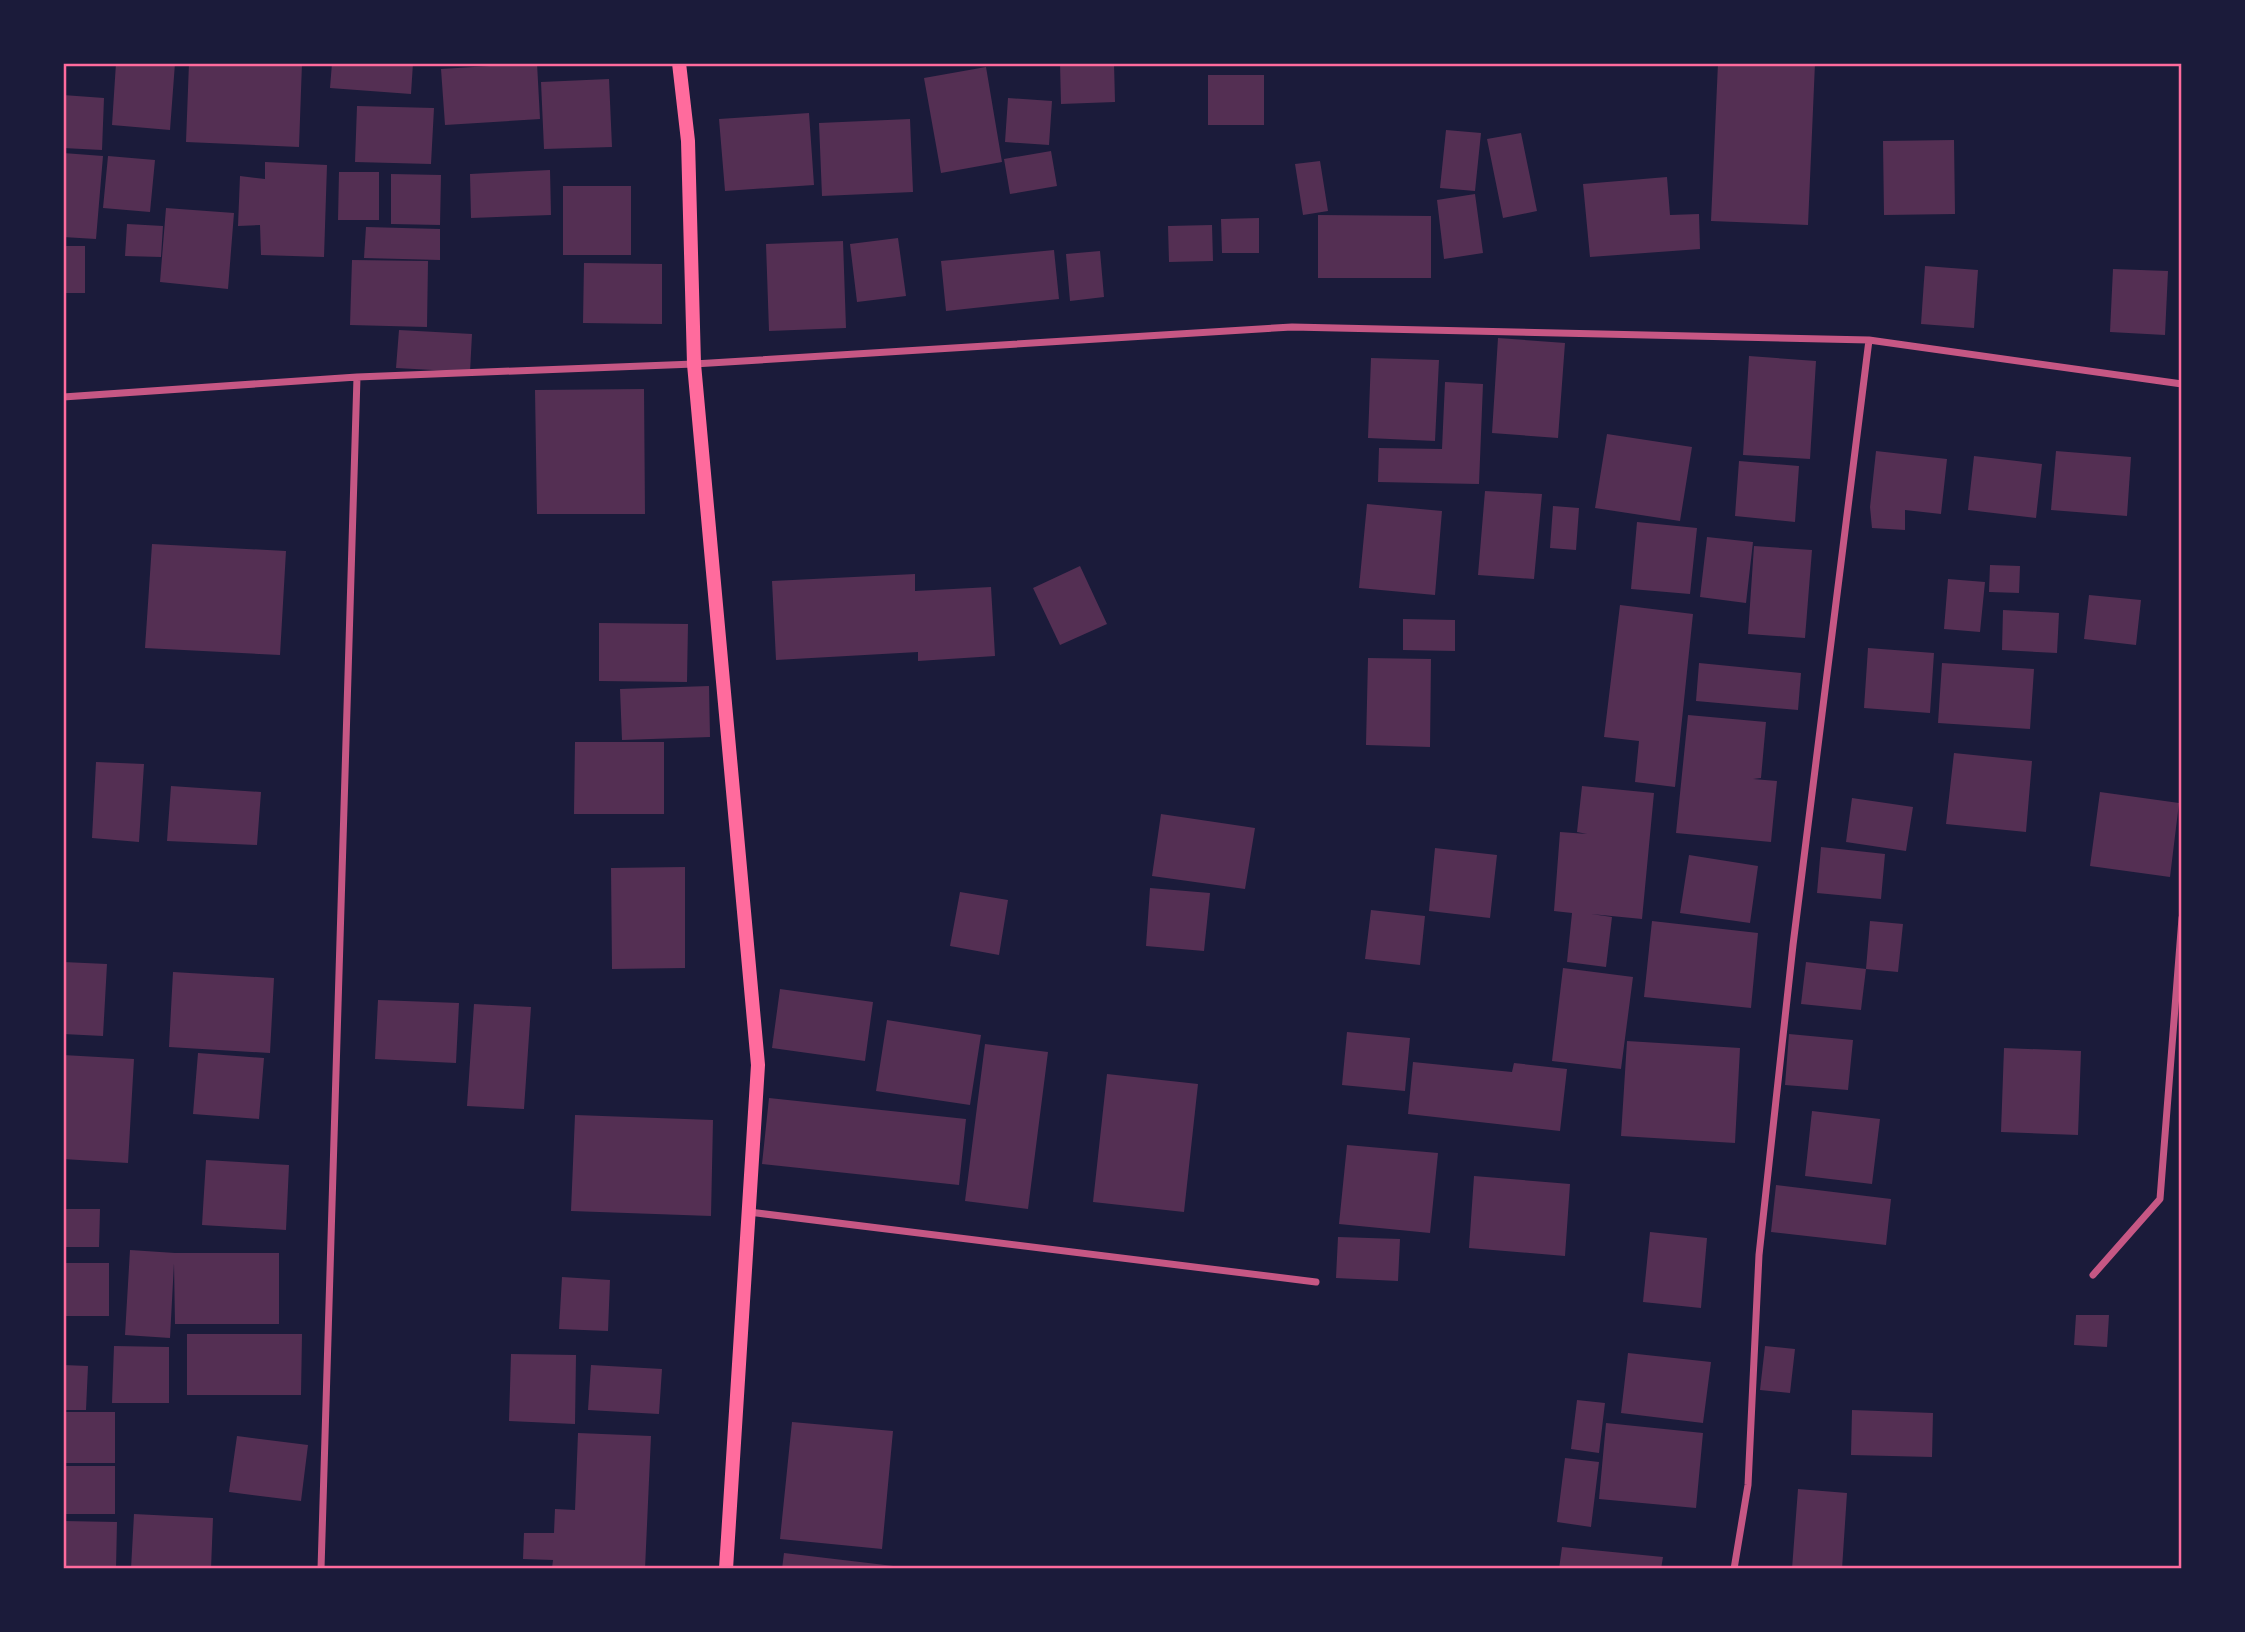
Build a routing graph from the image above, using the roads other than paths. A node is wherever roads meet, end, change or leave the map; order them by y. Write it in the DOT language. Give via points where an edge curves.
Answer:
graph roads {
  1 [pos="679,63"];
  2 [pos="1869,340"];
  3 [pos="694,365"];
  4 [pos="357,377"];
  5 [pos="2182,384"];
  6 [pos="63,397"];
  7 [pos="2182,918"];
  8 [pos="748,1212"];
  9 [pos="2093,1275"];
  10 [pos="1316,1282"];
  11 [pos="321,1569"];
  12 [pos="726,1569"];
  13 [pos="1734,1569"];
  1 -- 3 [label="main road" via="688,141"];
  2 -- 3 [label="street" via="1292,327"];
  2 -- 5 [label="street"];
  2 -- 13 [label="street" via="1793,944 1759,1255 1748,1485"];
  3 -- 4 [label="street"];
  3 -- 8 [label="main road" via="758,1065"];
  4 -- 6 [label="street"];
  4 -- 11 [label="street"];
  7 -- 9 [label="street" via="2160,1199"];
  8 -- 10 [label="street"];
  8 -- 12 [label="main road"];
}
